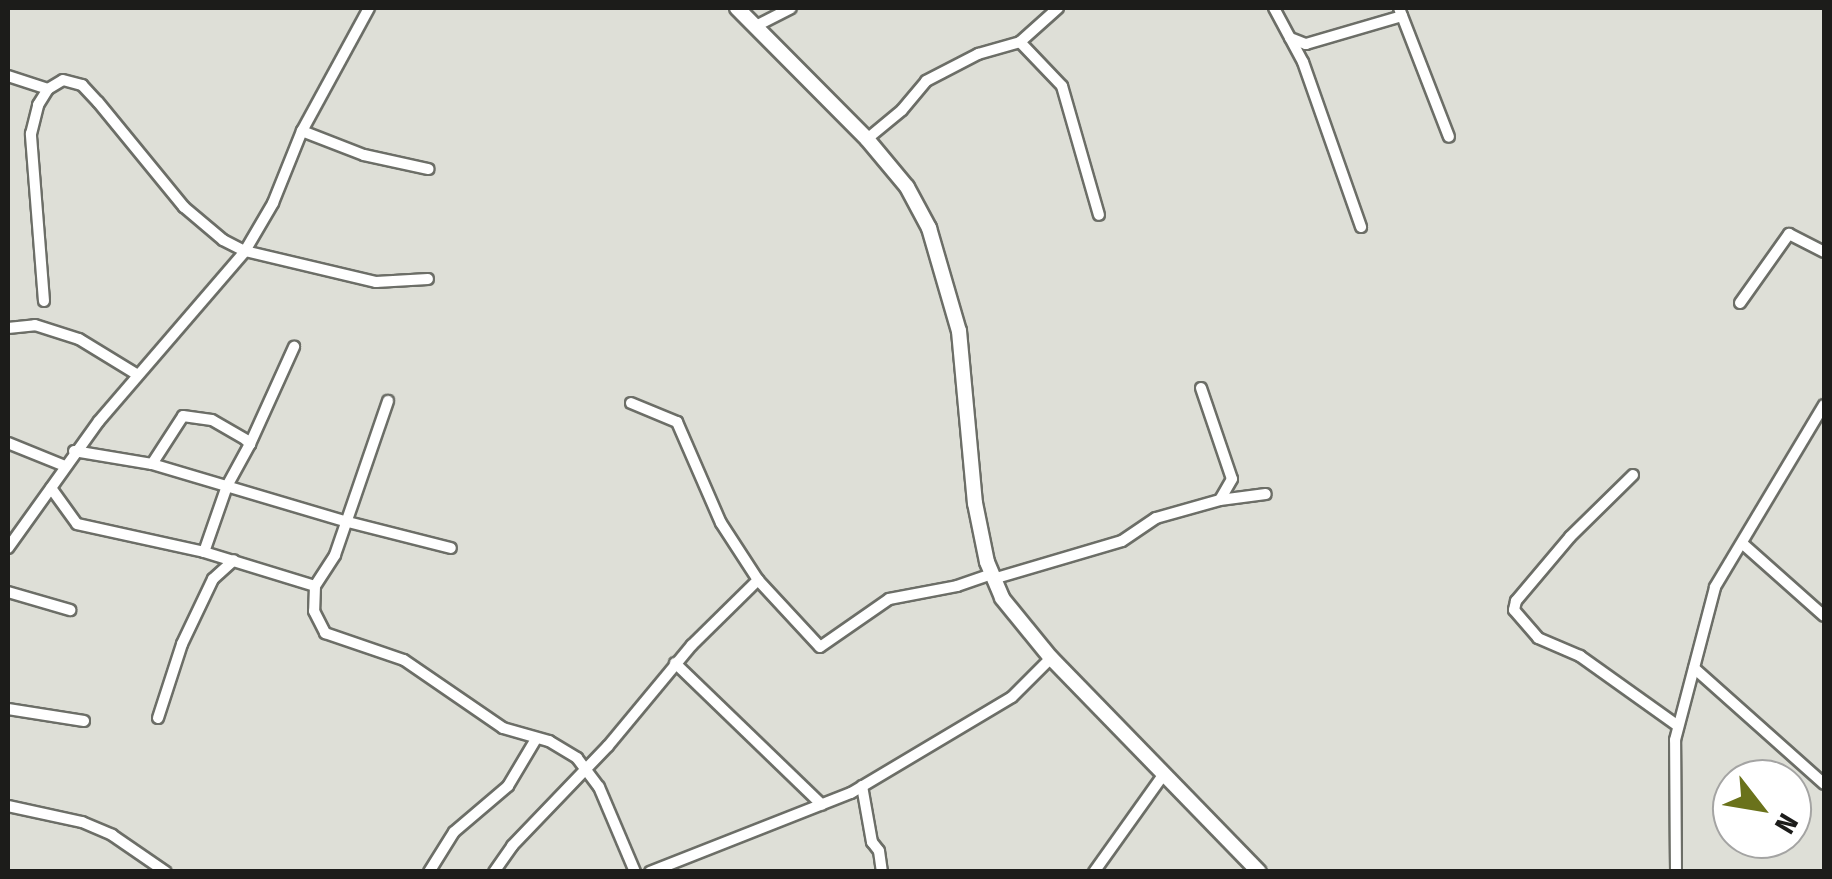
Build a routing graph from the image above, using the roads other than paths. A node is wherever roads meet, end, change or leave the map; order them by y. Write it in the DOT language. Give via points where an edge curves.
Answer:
graph roads {
  1 [pos="369,8"];
  2 [pos="737,8"];
  3 [pos="791,8"];
  4 [pos="1058,8"];
  5 [pos="1274,8"];
  6 [pos="1400,12"];
  7 [pos="756,26"];
  8 [pos="1290,38"];
  9 [pos="1020,42"];
  10 [pos="8,76"];
  11 [pos="48,89"];
  12 [pos="302,131"];
  13 [pos="1449,137"];
  14 [pos="867,138"];
  15 [pos="428,169"];
  16 [pos="1099,215"];
  17 [pos="1361,227"];
  18 [pos="245,251"];
  19 [pos="1824,252"];
  20 [pos="428,279"];
  21 [pos="44,301"];
  22 [pos="1740,302"];
  23 [pos="8,328"];
  24 [pos="294,346"];
  25 [pos="138,375"];
  26 [pos="1201,388"];
  27 [pos="388,401"];
  28 [pos="631,404"];
  29 [pos="1824,405"];
  30 [pos="1820,425"];
  31 [pos="8,443"];
  32 [pos="250,444"];
  33 [pos="74,451"];
  34 [pos="152,464"];
  35 [pos="65,466"];
  36 [pos="1632,475"];
  37 [pos="227,486"];
  38 [pos="51,488"];
  39 [pos="1266,494"];
  40 [pos="1220,500"];
  41 [pos="348,522"];
  42 [pos="1744,544"];
  43 [pos="8,548"];
  44 [pos="451,548"];
  45 [pos="204,552"];
  46 [pos="234,560"];
  47 [pos="992,577"];
  48 [pos="758,580"];
  49 [pos="316,586"];
  50 [pos="8,592"];
  51 [pos="70,610"];
  52 [pos="1824,616"];
  53 [pos="1051,658"];
  54 [pos="675,664"];
  55 [pos="1694,668"];
  56 [pos="8,709"];
  57 [pos="158,718"];
  58 [pos="84,721"];
  59 [pos="1678,726"];
  60 [pos="536,739"];
  61 [pos="588,768"];
  62 [pos="1164,774"];
  63 [pos="1824,784"];
  64 [pos="862,786"];
  65 [pos="822,804"];
  66 [pos="8,806"];
  67 [pos="431,871"];
  68 [pos="166,872"];
  69 [pos="494,872"];
  70 [pos="635,872"];
  71 [pos="650,872"];
  72 [pos="882,872"];
  73 [pos="1094,872"];
  74 [pos="1259,872"];
  75 [pos="1676,872"];
  1 -- 12 [label="street"];
  2 -- 7 [label="main road"];
  3 -- 7 [label="street"];
  4 -- 9 [label="street"];
  5 -- 8 [label="street"];
  6 -- 8 [label="street" via="1306,44"];
  6 -- 13 [label="street"];
  7 -- 14 [label="main road"];
  8 -- 17 [label="street"];
  9 -- 14 [label="street" via="978,54 926,81"];
  9 -- 16 [label="street" via="1062,86"];
  10 -- 11 [label="street"];
  11 -- 18 [label="street" via="62,80 82,86 184,206"];
  11 -- 21 [label="street" via="31,134"];
  12 -- 15 [label="street"];
  12 -- 18 [label="street"];
  14 -- 47 [label="main road" via="918,204 940,254 959,331 975,503"];
  18 -- 20 [label="street" via="376,282"];
  18 -- 25 [label="street"];
  19 -- 22 [label="street" via="1789,234"];
  23 -- 25 [label="street" via="35,325 79,339"];
  24 -- 32 [label="street"];
  25 -- 33 [label="street"];
  26 -- 40 [label="street" via="1232,479"];
  27 -- 41 [label="street"];
  28 -- 48 [label="street" via="678,422 721,523"];
  29 -- 30 [label="street"];
  30 -- 42 [label="street"];
  31 -- 35 [label="street"];
  32 -- 34 [label="street" via="212,420 183,416"];
  32 -- 37 [label="street"];
  33 -- 34 [label="street"];
  33 -- 35 [label="street"];
  34 -- 37 [label="street"];
  35 -- 38 [label="street"];
  36 -- 59 [label="street" via="1570,537 1514,610 1538,638 1580,656"];
  37 -- 41 [label="street"];
  37 -- 45 [label="street"];
  38 -- 43 [label="street"];
  38 -- 45 [label="street" via="77,524"];
  39 -- 40 [label="street"];
  40 -- 47 [label="street" via="1156,518 1122,541"];
  41 -- 44 [label="street"];
  41 -- 49 [label="street"];
  42 -- 52 [label="street"];
  42 -- 55 [label="street" via="1715,587"];
  45 -- 46 [label="street"];
  46 -- 49 [label="street"];
  46 -- 57 [label="street" via="213,579"];
  47 -- 48 [label="street" via="889,599 820,647"];
  47 -- 53 [label="main road"];
  48 -- 54 [label="street"];
  49 -- 60 [label="street" via="314,611 325,632 404,660 502,728"];
  50 -- 51 [label="street"];
  53 -- 62 [label="main road"];
  53 -- 64 [label="street" via="1012,697"];
  54 -- 61 [label="street"];
  54 -- 65 [label="street"];
  55 -- 59 [label="street"];
  55 -- 63 [label="street"];
  56 -- 58 [label="street"];
  59 -- 75 [label="street"];
  60 -- 61 [label="street"];
  60 -- 67 [label="street" via="508,786 454,832"];
  61 -- 69 [label="street"];
  61 -- 70 [label="street"];
  62 -- 73 [label="street"];
  62 -- 74 [label="main road"];
  64 -- 65 [label="street"];
  64 -- 72 [label="street"];
  65 -- 71 [label="street"];
  66 -- 68 [label="street" via="82,822"];
}
